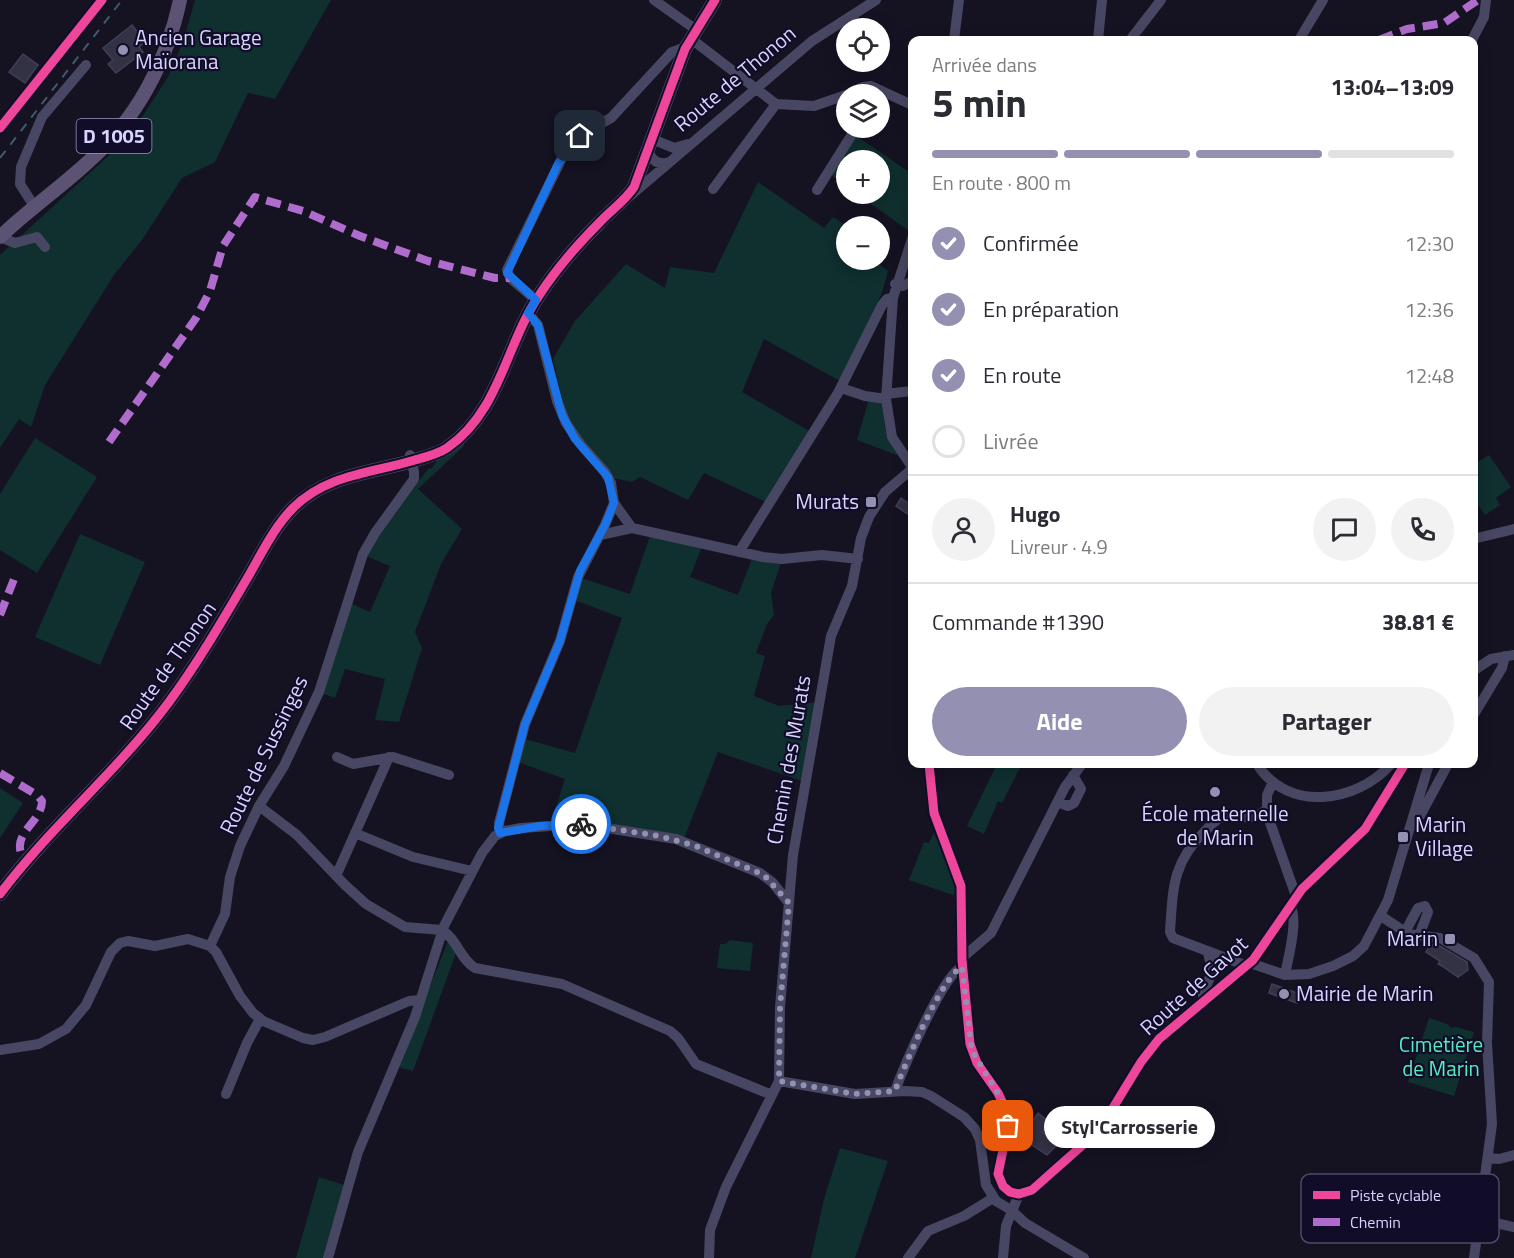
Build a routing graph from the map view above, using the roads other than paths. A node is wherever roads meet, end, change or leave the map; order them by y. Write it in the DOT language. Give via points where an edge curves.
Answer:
graph roads {
  1 [pos="102,0"];
  2 [pos="180,0"];
  3 [pos="654,0"];
  4 [pos="715,0"];
  5 [pos="876,0"];
  6 [pos="959,0"];
  7 [pos="1102,0"];
  8 [pos="1161,0"];
  9 [pos="1323,0"];
  10 [pos="1486,0"];
  11 [pos="954,36"];
  12 [pos="1098,36"];
  13 [pos="1133,36"];
  14 [pos="1301,36"];
  15 [pos="1474,36"];
  16 [pos="690,38"];
  17 [pos="86,65"];
  18 [pos="755,89"];
  19 [pos="890,97"];
  20 [pos="836,99"];
  21 [pos="776,104"];
  22 [pos="908,104"];
  23 [pos="12,111"];
  24 [pos="0,117"];
  25 [pos="0,128"];
  26 [pos="850,138"];
  27 [pos="691,143"];
  28 [pos="650,145"];
  29 [pos="670,162"];
  30 [pos="713,189"];
  31 [pos="817,190"];
  32 [pos="622,201"];
  33 [pos="34,206"];
  34 [pos="0,237"];
  35 [pos="45,247"];
  36 [pos="908,250"];
  37 [pos="908,283"];
  38 [pos="896,284"];
  39 [pos="893,298"];
  40 [pos="536,300"];
  41 [pos="528,313"];
  42 [pos="841,388"];
  43 [pos="908,392"];
  44 [pos="886,397"];
  45 [pos="411,458"];
  46 [pos="908,462"];
  47 [pos="908,471"];
  48 [pos="614,503"];
  49 [pos="632,528"];
  50 [pos="1514,529"];
  51 [pos="600,535"];
  52 [pos="1478,538"];
  53 [pos="744,553"];
  54 [pos="858,559"];
  55 [pos="1511,654"];
  56 [pos="1478,668"];
  57 [pos="1478,708"];
  58 [pos="337,757"];
  59 [pos="389,757"];
  60 [pos="929,768"];
  61 [pos="1079,768"];
  62 [pos="1261,768"];
  63 [pos="1387,768"];
  64 [pos="1402,768"];
  65 [pos="1428,768"];
  66 [pos="1446,768"];
  67 [pos="449,775"];
  68 [pos="1273,782"];
  69 [pos="259,806"];
  70 [pos="1266,810"];
  71 [pos="1412,824"];
  72 [pos="355,833"];
  73 [pos="500,833"];
  74 [pos="472,871"];
  75 [pos="336,876"];
  76 [pos="0,894"];
  77 [pos="1293,901"];
  78 [pos="789,903"];
  79 [pos="1381,916"];
  80 [pos="442,930"];
  81 [pos="1405,932"];
  82 [pos="1419,936"];
  83 [pos="210,946"];
  84 [pos="1208,952"];
  85 [pos="962,962"];
  86 [pos="1249,965"];
  87 [pos="1285,975"];
  88 [pos="420,1000"];
  89 [pos="1203,1002"];
  90 [pos="260,1019"];
  91 [pos="0,1050"];
  92 [pos="779,1081"];
  93 [pos="895,1091"];
  94 [pos="226,1094"];
  95 [pos="772,1095"];
  96 [pos="1514,1155"];
  97 [pos="1488,1158"];
  98 [pos="1485,1174"];
  99 [pos="1019,1194"];
  100 [pos="993,1198"];
  101 [pos="1011,1210"];
  102 [pos="1499,1224"];
  103 [pos="1514,1227"];
  104 [pos="1476,1243"];
  105 [pos="328,1258"];
  106 [pos="708,1258"];
  107 [pos="908,1258"];
  108 [pos="1003,1258"];
  109 [pos="1084,1258"];
  110 [pos="1474,1258"];
  1 -- 23 [label="street"];
  2 -- 33 [label="main road, D 1005" via="163,57 132,114 89,162"];
  3 -- 16 [label="street"];
  4 -- 16 [label="main road"];
  5 -- 18 [label="street, Route de Thonon" via="823,33"];
  6 -- 11 [label="street"];
  7 -- 12 [label="street"];
  8 -- 13 [label="street"];
  9 -- 14 [label="street"];
  10 -- 15 [label="street" via="1484,17"];
  16 -- 18 [label="street"];
  16 -- 28 [label="main road"];
  16 -- 40 [label="street" via="611,118 582,134 560,160 507,270 510,278"];
  17 -- 33 [label="street" via="42,117 20,170 21,187"];
  18 -- 21 [label="street"];
  18 -- 27 [label="street, Route de Thonon"];
  19 -- 22 [label="street"];
  20 -- 21 [label="street" via="814,106"];
  21 -- 30 [label="street"];
  23 -- 24 [label="street"];
  23 -- 25 [label="street"];
  26 -- 31 [label="street"];
  27 -- 28 [label="street" via="674,148"];
  27 -- 29 [label="street, Route de Thonon"];
  28 -- 29 [label="street" via="655,162"];
  28 -- 32 [label="main road" via="634,186"];
  29 -- 32 [label="street, Route de Thonon"];
  32 -- 40 [label="main road, Route de Thonon" via="581,243"];
  33 -- 34 [label="main road, D 1005"];
  34 -- 35 [label="street" via="15,243 37,237"];
  36 -- 38 [label="street"];
  37 -- 38 [label="street"];
  38 -- 39 [label="street"];
  39 -- 42 [label="street" via="879,309"];
  39 -- 44 [label="street"];
  40 -- 41 [label="main road, Route de Thonon"];
  41 -- 45 [label="main road, Route de Thonon" via="478,418 445,450"];
  41 -- 48 [label="street" via="538,325 562,415 575,439 608,477"];
  42 -- 44 [label="street" via="865,396"];
  42 -- 53 [label="street" via="754,525"];
  43 -- 44 [label="street"];
  44 -- 46 [label="street" via="892,437"];
  45 -- 69 [label="street, Route de Sussinges" via="414,479 366,549 319,692 284,766"];
  45 -- 76 [label="main road, Route de Thonon" via="321,487 291,510 162,712 100,785 32,852"];
  47 -- 54 [label="street, Chemin des Murats" via="876,505 862,533"];
  48 -- 49 [label="street"];
  48 -- 51 [label="street"];
  49 -- 51 [label="street"];
  49 -- 53 [label="street"];
  50 -- 52 [label="street"];
  51 -- 73 [label="street" via="580,571 560,641 525,724 500,817"];
  53 -- 54 [label="street" via="777,559 822,555"];
  54 -- 78 [label="street, Chemin des Murats" via="828,650 795,838"];
  55 -- 56 [label="street"];
  55 -- 57 [label="street"];
  58 -- 59 [label="street" via="357,764"];
  59 -- 67 [label="street"];
  59 -- 72 [label="street"];
  60 -- 85 [label="street" via="934,813 962,885"];
  61 -- 85 [label="street" via="991,933"];
  62 -- 68 [label="street"];
  63 -- 68 [label="street" via="1359,789 1336,796 1297,794"];
  64 -- 77 [label="street, Route de Gavot" via="1360,835"];
  65 -- 71 [label="street"];
  66 -- 71 [label="street"];
  68 -- 70 [label="street"];
  69 -- 75 [label="street" via="297,835"];
  69 -- 83 [label="street, Route de Sussinges" via="238,852 225,914"];
  70 -- 77 [label="street"];
  70 -- 84 [label="street" via="1253,819 1218,819 1188,849 1174,876 1171,936"];
  71 -- 79 [label="street"];
  72 -- 74 [label="street" via="413,857"];
  72 -- 75 [label="street"];
  73 -- 74 [label="street"];
  73 -- 78 [label="street" via="573,824 676,839 760,873"];
  74 -- 80 [label="street"];
  75 -- 80 [label="street" via="361,900 394,922 411,928"];
  77 -- 86 [label="street, Route de Gavot"];
  77 -- 87 [label="street"];
  78 -- 92 [label="street, Chemin des Murats" via="780,1007"];
  79 -- 81 [label="street"];
  79 -- 87 [label="street" via="1368,942 1353,956 1317,972"];
  80 -- 88 [label="street"];
  80 -- 95 [label="street" via="475,968 568,986 670,1031 696,1064"];
  81 -- 82 [label="street"];
  81 -- 82 [label="street" via="1418,908 1425,906 1428,912"];
  82 -- 97 [label="street" via="1443,940 1477,960 1490,986 1487,1043 1492,1112"];
  83 -- 90 [label="street" via="245,1003"];
  83 -- 91 [label="street" via="183,940 155,946 120,943 111,952 86,1005 72,1024 39,1044"];
  84 -- 86 [label="street"];
  84 -- 89 [label="street" via="1212,972"];
  85 -- 93 [label="street" via="920,1031"];
  85 -- 99 [label="street" via="972,1051 1007,1112 999,1178 1006,1189"];
  86 -- 87 [label="street"];
  86 -- 89 [label="street, Route de Gavot"];
  88 -- 90 [label="street" via="313,1040"];
  88 -- 105 [label="street" via="358,1152"];
  89 -- 99 [label="street, Route de Gavot" via="1150,1049 1093,1135 1035,1188"];
  90 -- 94 [label="street"];
  92 -- 93 [label="street" via="855,1094"];
  92 -- 95 [label="street"];
  93 -- 100 [label="street" via="931,1096 972,1124 980,1140 986,1185"];
  95 -- 106 [label="street" via="719,1205 709,1236"];
  96 -- 97 [label="street" via="1499,1160"];
  97 -- 98 [label="street"];
  99 -- 101 [label="street"];
  100 -- 101 [label="street"];
  100 -- 107 [label="street" via="928,1231"];
  101 -- 108 [label="street"];
  101 -- 109 [label="street" via="1025,1223"];
  102 -- 103 [label="street"];
  104 -- 110 [label="street"];
}
